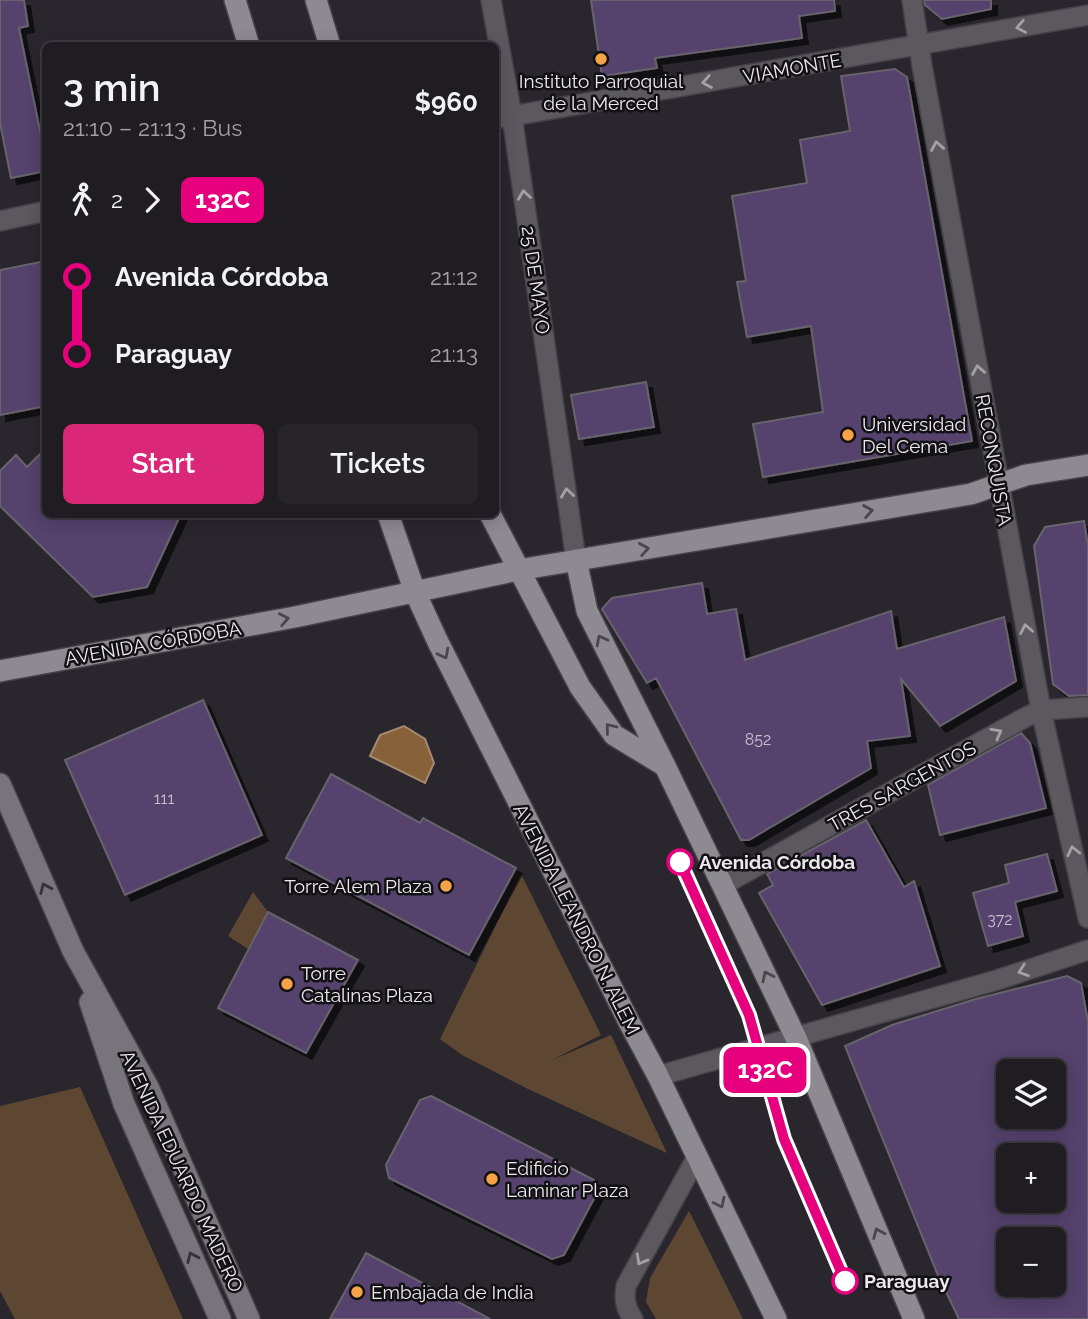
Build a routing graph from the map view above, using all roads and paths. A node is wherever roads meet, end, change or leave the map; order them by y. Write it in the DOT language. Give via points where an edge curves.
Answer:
graph roads {
  1 [pos="235,0"];
  2 [pos="316,0"];
  3 [pos="491,0"];
  4 [pos="912,0"];
  5 [pos="1088,15"];
  6 [pos="248,42"];
  7 [pos="329,42"];
  8 [pos="496,42"];
  9 [pos="919,46"];
  10 [pos="499,73"];
  11 [pos="504,118"];
  12 [pos="42,212"];
  13 [pos="0,221"];
  14 [pos="1088,465"];
  15 [pos="999,485"];
  16 [pos="389,518"];
  17 [pos="492,518"];
  18 [pos="576,560"];
  19 [pos="519,570"];
  20 [pos="415,592"];
  21 [pos="0,671"];
  22 [pos="1088,707"];
  23 [pos="1041,710"];
  24 [pos="665,766"];
  25 [pos="0,784"];
  26 [pos="723,885"];
  27 [pos="1088,918"];
  28 [pos="1088,950"];
  29 [pos="73,951"];
  30 [pos="796,1038"];
  31 [pos="658,1076"];
  32 [pos="697,1157"];
  33 [pos="220,1319"];
  34 [pos="249,1319"];
  35 [pos="633,1319"];
  36 [pos="776,1319"];
  37 [pos="914,1319"];
  1 -- 6 [label="main road"];
  2 -- 7 [label="main road"];
  3 -- 8 [label="street, 25 DE MAYO"];
  4 -- 9 [label="street, RECONQUISTA"];
  5 -- 9 [label="street, VIAMONTE, one-way"];
  9 -- 11 [label="street, VIAMONTE, one-way"];
  15 -- 9 [label="street, RECONQUISTA, one-way"];
  10 -- 11 [label="street, 25 DE MAYO"];
  18 -- 11 [label="street, 25 DE MAYO, one-way"];
  12 -- 13 [label="street"];
  14 -- 15 [label="main road, AVENIDA CÓRDOBA" via="1027,475"];
  18 -- 15 [label="main road, AVENIDA CÓRDOBA, one-way" via="971,494"];
  23 -- 15 [label="street, RECONQUISTA, one-way"];
  16 -- 20 [label="main road, AVENIDA LEANDRO N. ALEM"];
  17 -- 19 [label="main road"];
  18 -- 19 [label="main road, AVENIDA CÓRDOBA"];
  24 -- 18 [label="main road, one-way" via="587,611"];
  19 -- 20 [label="main road, AVENIDA CÓRDOBA"];
  24 -- 19 [label="main road, one-way" via="614,735 580,687"];
  21 -- 20 [label="main road, AVENIDA CÓRDOBA, one-way"];
  20 -- 31 [label="main road, AVENIDA LEANDRO N. ALEM, one-way"];
  22 -- 23 [label="street, TRES SARGENTOS"];
  26 -- 23 [label="street, TRES SARGENTOS, one-way"];
  27 -- 23 [label="street, RECONQUISTA, one-way"];
  24 -- 26 [label="main road"];
  29 -- 25 [label="main road, AVENIDA EDUARDO MADERO, one-way"];
  30 -- 26 [label="main road, one-way"];
  28 -- 30 [label="street, one-way"];
  33 -- 29 [label="main road, AVENIDA EDUARDO MADERO, one-way" via="124,1104"];
  29 -- 34 [label="main road, AVENIDA EDUARDO MADERO" via="148,1087"];
  30 -- 31 [label="street"];
  37 -- 30 [label="main road, one-way"];
  31 -- 32 [label="main road, AVENIDA LEANDRO N. ALEM"];
  32 -- 35 [label="street, one-way" via="626,1286 626,1309"];
  32 -- 36 [label="main road, AVENIDA LEANDRO N. ALEM, one-way"];
}
